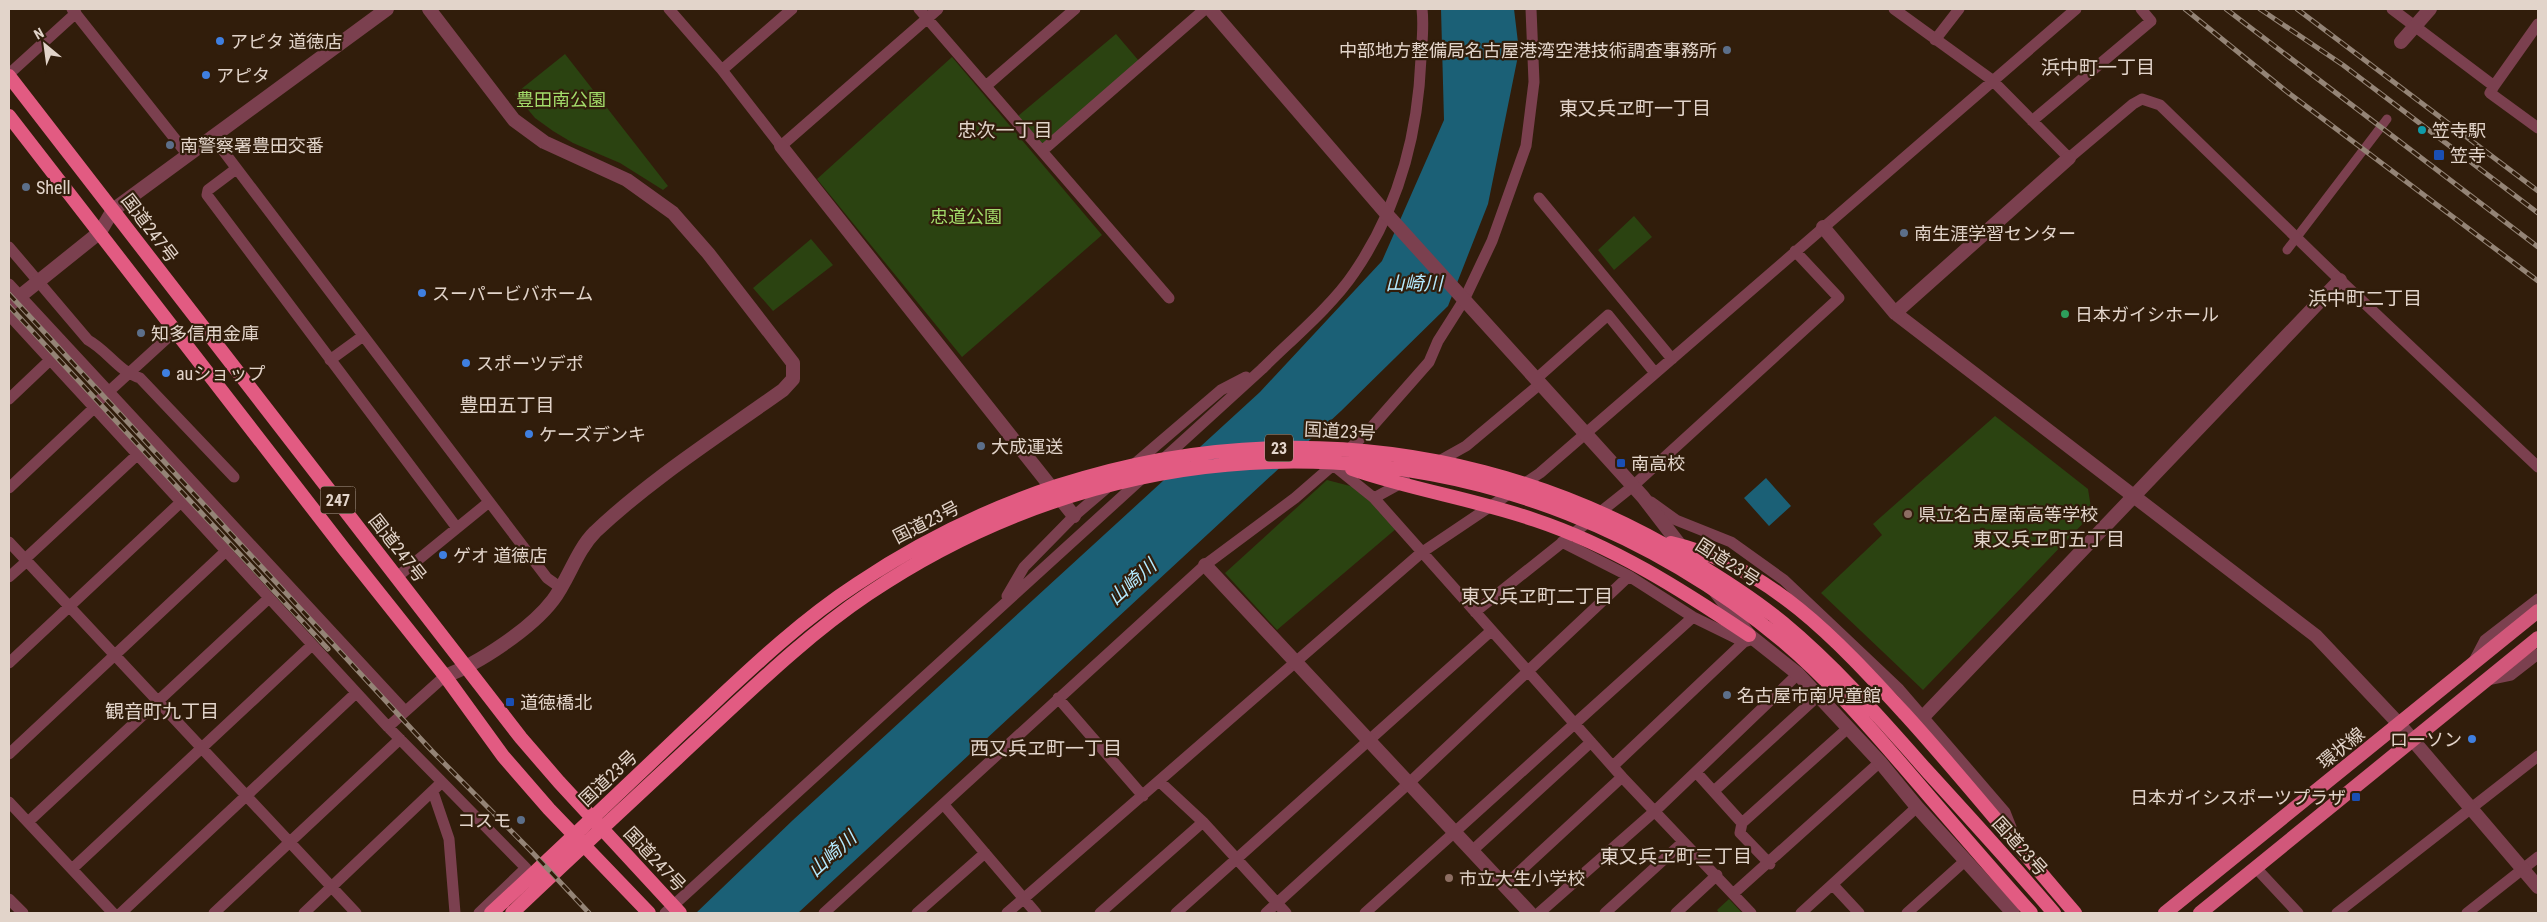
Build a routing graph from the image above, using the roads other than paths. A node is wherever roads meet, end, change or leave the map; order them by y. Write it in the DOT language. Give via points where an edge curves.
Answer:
graph roads {
  1 [pos="387,9"];
  2 [pos="429,9"];
  3 [pos="669,9"];
  4 [pos="792,9"];
  5 [pos="919,9"];
  6 [pos="938,9"];
  7 [pos="1075,9"];
  8 [pos="1205,9"];
  9 [pos="1210,9"];
  10 [pos="1422,9"];
  11 [pos="1531,9"];
  12 [pos="1894,9"];
  13 [pos="1959,9"];
  14 [pos="2076,9"];
  15 [pos="2141,9"];
  16 [pos="2392,9"];
  17 [pos="2430,9"];
  18 [pos="74,11"];
  19 [pos="927,18"];
  20 [pos="2538,24"];
  21 [pos="2415,26"];
  22 [pos="1936,40"];
  23 [pos="2401,42"];
  24 [pos="722,70"];
  25 [pos="9,75"];
  26 [pos="1992,80"];
  27 [pos="986,86"];
  28 [pos="2494,86"];
  29 [pos="9,116"];
  30 [pos="2387,119"];
  31 [pos="2032,121"];
  32 [pos="2538,128"];
  33 [pos="212,136"];
  34 [pos="781,146"];
  35 [pos="1042,151"];
  36 [pos="187,154"];
  37 [pos="2069,158"];
  38 [pos="236,169"];
  39 [pos="1539,198"];
  40 [pos="113,210"];
  41 [pos="1389,216"];
  42 [pos="1824,227"];
  43 [pos="100,232"];
  44 [pos="9,247"];
  45 [pos="2287,250"];
  46 [pos="1795,251"];
  47 [pos="39,280"];
  48 [pos="2340,280"];
  49 [pos="9,284"];
  50 [pos="1462,297"];
  51 [pos="1169,298"];
  52 [pos="14,300"];
  53 [pos="1895,313"];
  54 [pos="9,316"];
  55 [pos="176,331"];
  56 [pos="363,336"];
  57 [pos="1672,359"];
  58 [pos="50,360"];
  59 [pos="330,360"];
  60 [pos="1262,369"];
  61 [pos="1654,373"];
  62 [pos="126,374"];
  63 [pos="1538,382"];
  64 [pos="108,390"];
  65 [pos="9,399"];
  66 [pos="93,407"];
  67 [pos="1584,434"];
  68 [pos="137,455"];
  69 [pos="1331,463"];
  70 [pos="2538,467"];
  71 [pos="234,477"];
  72 [pos="1633,486"];
  73 [pos="9,488"];
  74 [pos="1643,497"];
  75 [pos="2134,497"];
  76 [pos="1374,498"];
  77 [pos="181,502"];
  78 [pos="489,502"];
  79 [pos="1074,516"];
  80 [pos="457,528"];
  81 [pos="1658,540"];
  82 [pos="9,542"];
  83 [pos="1562,542"];
  84 [pos="226,551"];
  85 [pos="1421,553"];
  86 [pos="26,560"];
  87 [pos="1205,565"];
  88 [pos="1628,576"];
  89 [pos="9,577"];
  90 [pos="397,577"];
  91 [pos="561,588"];
  92 [pos="269,598"];
  93 [pos="2538,599"];
  94 [pos="1001,606"];
  95 [pos="69,607"];
  96 [pos="2538,611"];
  97 [pos="1475,612"];
  98 [pos="1693,617"];
  99 [pos="1492,631"];
  100 [pos="2538,638"];
  101 [pos="1749,639"];
  102 [pos="312,645"];
  103 [pos="2538,654"];
  104 [pos="114,655"];
  105 [pos="1295,662"];
  106 [pos="9,663"];
  107 [pos="2472,664"];
  108 [pos="468,668"];
  109 [pos="1528,671"];
  110 [pos="1798,674"];
  111 [pos="445,676"];
  112 [pos="2486,680"];
  113 [pos="356,693"];
  114 [pos="1818,696"];
  115 [pos="1058,698"];
  116 [pos="158,701"];
  117 [pos="405,711"];
  118 [pos="1923,716"];
  119 [pos="1575,724"];
  120 [pos="2400,725"];
  121 [pos="388,727"];
  122 [pos="1848,728"];
  123 [pos="400,739"];
  124 [pos="2413,741"];
  125 [pos="1368,742"];
  126 [pos="1591,742"];
  127 [pos="202,748"];
  128 [pos="9,754"];
  129 [pos="2538,756"];
  130 [pos="1880,762"];
  131 [pos="1613,766"];
  132 [pos="1696,772"];
  133 [pos="1622,777"];
  134 [pos="442,782"];
  135 [pos="1160,782"];
  136 [pos="1408,784"];
  137 [pos="1714,791"];
  138 [pos="433,792"];
  139 [pos="246,796"];
  140 [pos="1143,796"];
  141 [pos="9,802"];
  142 [pos="944,805"];
  143 [pos="1917,807"];
  144 [pos="2472,810"];
  145 [pos="1655,811"];
  146 [pos="28,822"];
  147 [pos="1202,822"];
  148 [pos="1742,823"];
  149 [pos="1456,832"];
  150 [pos="290,842"];
  151 [pos="1682,843"];
  152 [pos="2019,848"];
  153 [pos="1473,850"];
  154 [pos="984,853"];
  155 [pos="2538,857"];
  156 [pos="1237,860"];
  157 [pos="1966,860"];
  158 [pos="1770,864"];
  159 [pos="2256,868"];
  160 [pos="72,869"];
  161 [pos="2523,869"];
  162 [pos="1717,875"];
  163 [pos="1833,885"];
  164 [pos="1504,886"];
  165 [pos="332,887"];
  166 [pos="2538,887"];
  167 [pos="1734,893"];
  168 [pos="1024,898"];
  169 [pos="9,899"];
  170 [pos="1277,903"];
  171 [pos="673,911"];
  172 [pos="2471,912"];
  173 [pos="23,913"];
  174 [pos="114,913"];
  175 [pos="121,913"];
  176 [pos="214,913"];
  177 [pos="304,913"];
  178 [pos="356,913"];
  179 [pos="455,913"];
  180 [pos="479,913"];
  181 [pos="491,913"];
  182 [pos="512,913"];
  183 [pos="649,913"];
  184 [pos="824,913"];
  185 [pos="917,913"];
  186 [pos="1007,913"];
  187 [pos="1036,913"];
  188 [pos="1100,913"];
  189 [pos="1176,913"];
  190 [pos="1266,913"];
  191 [pos="1286,913"];
  192 [pos="1365,913"];
  193 [pos="1530,913"];
  194 [pos="1539,913"];
  195 [pos="1605,913"];
  196 [pos="1676,913"];
  197 [pos="1750,913"];
  198 [pos="1801,913"];
  199 [pos="1859,913"];
  200 [pos="1907,913"];
  201 [pos="2013,913"];
  202 [pos="2030,913"];
  203 [pos="2054,913"];
  204 [pos="2075,913"];
  205 [pos="2165,913"];
  206 [pos="2200,913"];
  207 [pos="2298,913"];
  208 [pos="2337,913"];
  1 -- 33 [label="street"];
  2 -- 91 [label="street" via="514,120 544,142 627,180 673,214 708,253 793,364 793,379 783,390 660,478 593,534"];
  3 -- 24 [label="street"];
  4 -- 24 [label="street"];
  5 -- 19 [label="street"];
  6 -- 19 [label="street"];
  7 -- 27 [label="street"];
  8 -- 35 [label="street"];
  9 -- 41 [label="street"];
  10 -- 41 [label="street" via="1420,87 1410,147"];
  11 -- 50 [label="street" via="1534,82 1526,146 1492,241"];
  12 -- 22 [label="street"];
  13 -- 22 [label="street"];
  14 -- 26 [label="street"];
  15 -- 31 [label="street" via="2151,20"];
  16 -- 21 [label="street"];
  17 -- 21 [label="street"];
  18 -- 25 [label="street"];
  18 -- 36 [label="street"];
  19 -- 27 [label="street"];
  19 -- 34 [label="street"];
  20 -- 28 [label="street"];
  21 -- 23 [label="street"];
  21 -- 28 [label="street"];
  22 -- 26 [label="street"];
  24 -- 34 [label="street"];
  25 -- 40 [label="highway, 国道247号 / 247"];
  26 -- 31 [label="street"];
  26 -- 42 [label="street"];
  27 -- 35 [label="street"];
  28 -- 32 [label="street" via="2490,93"];
  29 -- 43 [label="highway, 247"];
  30 -- 45 [label="street"];
  31 -- 37 [label="street"];
  33 -- 36 [label="street"];
  33 -- 38 [label="street"];
  34 -- 79 [label="street"];
  35 -- 51 [label="street"];
  36 -- 40 [label="street"];
  37 -- 48 [label="street" via="2133,104 2142,99 2160,105"];
  37 -- 53 [label="street"];
  38 -- 56 [label="street"];
  38 -- 59 [label="street" via="208,190 207,195"];
  39 -- 57 [label="street"];
  40 -- 43 [label="street"];
  40 -- 90 [label="highway, 国道247号 / 247"];
  41 -- 50 [label="street"];
  41 -- 60 [label="street" via="1354,274"];
  42 -- 46 [label="street"];
  42 -- 53 [label="street"];
  43 -- 47 [label="street"];
  43 -- 55 [label="highway, 247"];
  44 -- 47 [label="street"];
  46 -- 57 [label="street"];
  46 -- 72 [label="street" via="1839,298"];
  47 -- 52 [label="street"];
  47 -- 62 [label="street" via="88,340 100,346"];
  48 -- 70 [label="street"];
  48 -- 75 [label="street"];
  49 -- 52 [label="street"];
  50 -- 63 [label="street"];
  50 -- 69 [label="street" via="1429,362 1370,429"];
  52 -- 64 [label="street"];
  53 -- 75 [label="street"];
  54 -- 58 [label="street"];
  55 -- 62 [label="street"];
  55 -- 111 [label="highway, 247"];
  56 -- 59 [label="street"];
  56 -- 78 [label="street"];
  57 -- 61 [label="street"];
  58 -- 65 [label="street"];
  58 -- 66 [label="street"];
  59 -- 80 [label="street"];
  60 -- 79 [label="street" via="1221,390"];
  60 -- 94 [label="street"];
  61 -- 63 [label="street" via="1608,315"];
  61 -- 67 [label="street"];
  62 -- 64 [label="street"];
  62 -- 71 [label="street" via="140,378"];
  63 -- 67 [label="street"];
  63 -- 76 [label="street" via="1466,446"];
  64 -- 66 [label="street"];
  64 -- 117 [label="street"];
  66 -- 68 [label="street"];
  66 -- 73 [label="street"];
  67 -- 72 [label="street"];
  67 -- 85 [label="street" via="1540,473"];
  68 -- 77 [label="street"];
  68 -- 86 [label="street"];
  69 -- 76 [label="street"];
  69 -- 87 [label="street" via="1306,489"];
  69 -- 101 [label="highway" via="1536,520 1617,554 1677,588"];
  69 -- 182 [label="highway, 国道23号 / 23" via="1236,462 1125,480 1020,514 925,559 868,594 816,633"];
  69 -- 202 [label="highway, 国道23号 / 23" via="1414,471 1469,482 1543,504 1621,536 1725,597 1784,642 1849,705"];
  72 -- 74 [label="street"];
  72 -- 83 [label="street"];
  74 -- 101 [label="street"];
  74 -- 118 [label="street" via="1676,520 1731,542 1784,580 1899,689"];
  75 -- 118 [label="street"];
  75 -- 120 [label="street" via="2316,636"];
  76 -- 85 [label="street"];
  77 -- 84 [label="street"];
  77 -- 95 [label="street"];
  78 -- 80 [label="street"];
  78 -- 91 [label="street" via="547,578"];
  79 -- 94 [label="street" via="1024,567"];
  80 -- 90 [label="street"];
  81 -- 152 [label="highway" via="1702,550 1777,591 1860,664 1955,768"];
  81 -- 181 [label="highway, 国道23号 / 23" via="1534,485 1453,464 1390,453 1302,447 1239,448 1175,456 1067,482 1006,504 947,531 891,562 818,612 725,693"];
  81 -- 203 [label="highway, 国道23号 / 23" via="1722,578 1782,621 1839,674"];
  82 -- 86 [label="street"];
  83 -- 88 [label="street"];
  83 -- 97 [label="street"];
  84 -- 92 [label="street"];
  84 -- 104 [label="street"];
  85 -- 97 [label="street"];
  85 -- 105 [label="street"];
  86 -- 89 [label="street"];
  86 -- 95 [label="street"];
  87 -- 105 [label="street"];
  87 -- 115 [label="street"];
  88 -- 98 [label="street"];
  88 -- 109 [label="street"];
  90 -- 108 [label="highway, 国道247号 / 247"];
  91 -- 108 [label="street" via="521,630"];
  92 -- 102 [label="street"];
  92 -- 116 [label="street"];
  93 -- 107 [label="street" via="2486,640"];
  94 -- 171 [label="street"];
  95 -- 104 [label="street"];
  95 -- 106 [label="street"];
  96 -- 107 [label="main road, 環状線"];
  97 -- 99 [label="street"];
  98 -- 101 [label="street"];
  98 -- 119 [label="street"];
  99 -- 109 [label="street"];
  99 -- 125 [label="street"];
  100 -- 112 [label="main road"];
  101 -- 110 [label="street"];
  101 -- 131 [label="street"];
  102 -- 113 [label="street"];
  102 -- 127 [label="street"];
  103 -- 112 [label="street" via="2511,675"];
  104 -- 116 [label="street"];
  104 -- 128 [label="street"];
  105 -- 125 [label="street"];
  105 -- 135 [label="street"];
  107 -- 120 [label="main road, 環状線"];
  108 -- 111 [label="street"];
  108 -- 171 [label="highway, 国道247号 / 247" via="521,738"];
  109 -- 119 [label="street"];
  109 -- 136 [label="street"];
  110 -- 114 [label="street"];
  110 -- 132 [label="street"];
  111 -- 117 [label="street"];
  111 -- 183 [label="highway, 247" via="516,772"];
  112 -- 124 [label="main road"];
  113 -- 121 [label="street"];
  113 -- 139 [label="street"];
  114 -- 122 [label="street"];
  114 -- 137 [label="street"];
  115 -- 140 [label="street"];
  115 -- 142 [label="street"];
  116 -- 127 [label="street"];
  116 -- 146 [label="street"];
  117 -- 121 [label="street"];
  118 -- 152 [label="street" via="2006,812"];
  119 -- 126 [label="street"];
  119 -- 149 [label="street"];
  120 -- 124 [label="street"];
  120 -- 205 [label="main road, 環状線"];
  121 -- 123 [label="street"];
  122 -- 130 [label="street"];
  122 -- 148 [label="street"];
  123 -- 134 [label="street"];
  123 -- 150 [label="street"];
  124 -- 144 [label="street"];
  124 -- 159 [label="main road"];
  125 -- 136 [label="street"];
  125 -- 156 [label="street"];
  126 -- 131 [label="street"];
  126 -- 153 [label="street"];
  127 -- 139 [label="street"];
  127 -- 160 [label="street"];
  129 -- 144 [label="street"];
  130 -- 143 [label="street"];
  130 -- 158 [label="street"];
  131 -- 133 [label="street"];
  132 -- 137 [label="street"];
  132 -- 145 [label="street"];
  133 -- 145 [label="street"];
  133 -- 164 [label="street"];
  134 -- 138 [label="street"];
  134 -- 180 [label="street" via="526,868"];
  135 -- 140 [label="street"];
  135 -- 147 [label="street"];
  136 -- 149 [label="street"];
  136 -- 170 [label="street"];
  137 -- 148 [label="street"];
  138 -- 165 [label="street"];
  138 -- 179 [label="street" via="449,839"];
  139 -- 150 [label="street"];
  139 -- 175 [label="street"];
  140 -- 168 [label="street"];
  141 -- 146 [label="street"];
  142 -- 154 [label="street"];
  142 -- 184 [label="street"];
  143 -- 157 [label="street"];
  143 -- 163 [label="street"];
  144 -- 161 [label="street"];
  144 -- 208 [label="street"];
  145 -- 151 [label="street"];
  145 -- 194 [label="street"];
  146 -- 160 [label="street"];
  147 -- 156 [label="street"];
  147 -- 188 [label="street"];
  148 -- 158 [label="street" via="1740,833"];
  149 -- 153 [label="street"];
  149 -- 192 [label="street"];
  150 -- 165 [label="street"];
  150 -- 176 [label="street"];
  151 -- 162 [label="street"];
  151 -- 195 [label="street"];
  152 -- 204 [label="highway"];
  153 -- 164 [label="street"];
  154 -- 168 [label="street"];
  154 -- 185 [label="street"];
  155 -- 161 [label="street"];
  156 -- 170 [label="street"];
  156 -- 189 [label="street"];
  157 -- 200 [label="street"];
  157 -- 201 [label="street"];
  158 -- 167 [label="street"];
  159 -- 206 [label="main road"];
  159 -- 207 [label="street"];
  160 -- 174 [label="street"];
  161 -- 166 [label="street"];
  161 -- 172 [label="street"];
  162 -- 167 [label="street"];
  162 -- 196 [label="street"];
  163 -- 198 [label="street"];
  163 -- 199 [label="street"];
  164 -- 193 [label="street"];
  165 -- 177 [label="street"];
  165 -- 178 [label="street"];
  167 -- 197 [label="street"];
  168 -- 186 [label="street"];
  168 -- 187 [label="street"];
  169 -- 173 [label="street"];
  170 -- 190 [label="street"];
  170 -- 191 [label="street"];
}
